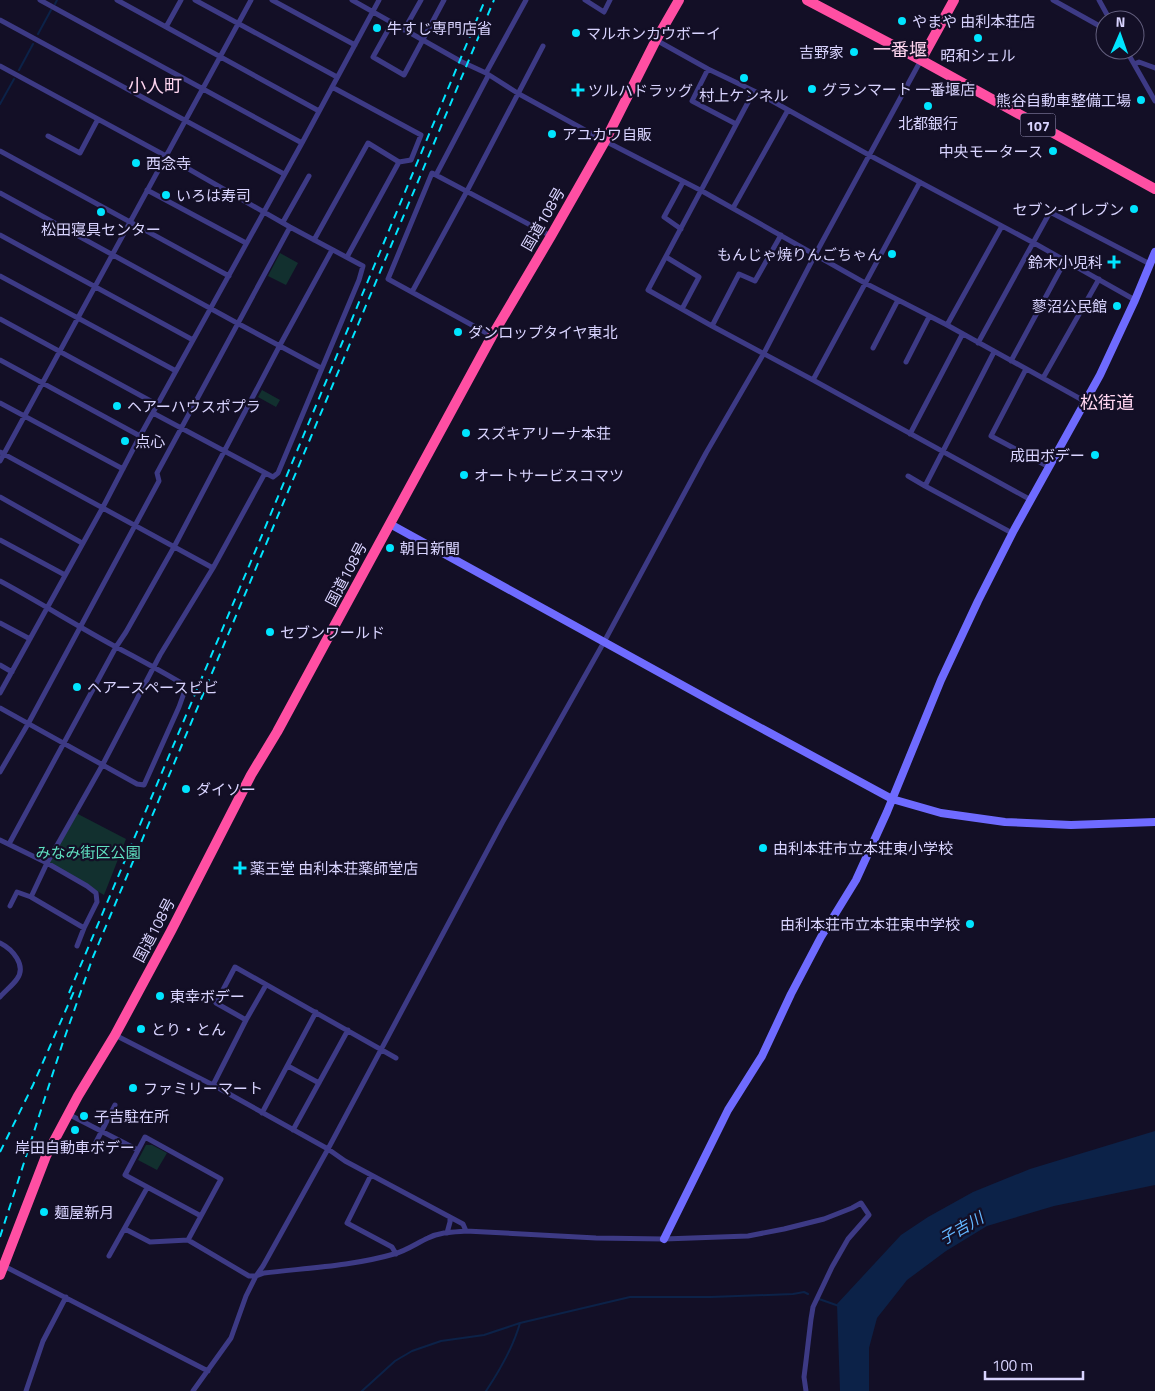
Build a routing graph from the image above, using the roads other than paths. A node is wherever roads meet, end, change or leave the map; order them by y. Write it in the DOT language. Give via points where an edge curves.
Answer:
graph roads {
  1 [pos="40,0"];
  2 [pos="117,0"];
  3 [pos="181,0"];
  4 [pos="195,0"];
  5 [pos="251,0"];
  6 [pos="272,0"];
  7 [pos="352,0"];
  8 [pos="379,0"];
  9 [pos="421,0"];
  10 [pos="444,0"];
  11 [pos="526,0"];
  12 [pos="585,0"];
  13 [pos="610,0"];
  14 [pos="678,0"];
  15 [pos="807,0"];
  16 [pos="954,0"];
  17 [pos="1053,0"];
  18 [pos="373,12"];
  19 [pos="0,20"];
  20 [pos="392,23"];
  21 [pos="1095,23"];
  22 [pos="238,24"];
  23 [pos="166,27"];
  24 [pos="404,30"];
  25 [pos="656,40"];
  26 [pos="423,41"];
  27 [pos="355,45"];
  28 [pos="543,46"];
  29 [pos="220,57"];
  30 [pos="921,60"];
  31 [pos="1132,60"];
  32 [pos="1134,64"];
  33 [pos="0,66"];
  34 [pos="1155,67"];
  35 [pos="708,68"];
  36 [pos="487,75"];
  37 [pos="337,77"];
  38 [pos="332,86"];
  39 [pos="203,88"];
  40 [pos="754,92"];
  41 [pos="519,94"];
  42 [pos="1155,102"];
  43 [pos="788,110"];
  44 [pos="319,111"];
  45 [pos="98,119"];
  46 [pos="186,120"];
  47 [pos="736,124"];
  48 [pos="48,136"];
  49 [pos="605,141"];
  50 [pos="302,143"];
  51 [pos="0,151"];
  52 [pos="869,155"];
  53 [pos="166,156"];
  54 [pos="399,162"];
  55 [pos="284,174"];
  56 [pos="436,175"];
  57 [pos="309,176"];
  58 [pos="683,182"];
  59 [pos="920,182"];
  60 [pos="1155,189"];
  61 [pos="147,190"];
  62 [pos="467,191"];
  63 [pos="702,191"];
  64 [pos="0,193"];
  65 [pos="733,208"];
  66 [pos="264,211"];
  67 [pos="130,222"];
  68 [pos="283,222"];
  69 [pos="1002,226"];
  70 [pos="290,227"];
  71 [pos="681,228"];
  72 [pos="0,235"];
  73 [pos="551,236"];
  74 [pos="781,236"];
  75 [pos="314,240"];
  76 [pos="246,243"];
  77 [pos="1034,243"];
  78 [pos="332,250"];
  79 [pos="1155,252"];
  80 [pos="112,254"];
  81 [pos="815,254"];
  82 [pos="347,257"];
  83 [pos="666,257"];
  84 [pos="1065,260"];
  85 [pos="1150,264"];
  86 [pos="0,276"];
  87 [pos="229,276"];
  88 [pos="1099,279"];
  89 [pos="865,283"];
  90 [pos="95,287"];
  91 [pos="412,292"];
  92 [pos="898,300"];
  93 [pos="1135,300"];
  94 [pos="211,308"];
  95 [pos="682,309"];
  96 [pos="929,317"];
  97 [pos="0,319"];
  98 [pos="78,319"];
  99 [pos="237,323"];
  100 [pos="947,325"];
  101 [pos="712,326"];
  102 [pos="962,335"];
  103 [pos="492,336"];
  104 [pos="193,340"];
  105 [pos="978,343"];
  106 [pos="280,345"];
  107 [pos="873,348"];
  108 [pos="60,352"];
  109 [pos="994,352"];
  110 [pos="764,353"];
  111 [pos="0,360"];
  112 [pos="1011,361"];
  113 [pos="906,362"];
  114 [pos="321,368"];
  115 [pos="1026,369"];
  116 [pos="176,372"];
  117 [pos="1043,378"];
  118 [pos="813,380"];
  119 [pos="42,383"];
  120 [pos="1086,402"];
  121 [pos="0,403"];
  122 [pos="158,405"];
  123 [pos="153,413"];
  124 [pos="25,416"];
  125 [pos="181,428"];
  126 [pos="910,434"];
  127 [pos="140,436"];
  128 [pos="942,451"];
  129 [pos="224,452"];
  130 [pos="2,453"];
  131 [pos="0,460"];
  132 [pos="1049,467"];
  133 [pos="123,469"];
  134 [pos="265,473"];
  135 [pos="908,476"];
  136 [pos="925,486"];
  137 [pos="0,497"];
  138 [pos="1031,500"];
  139 [pos="103,507"];
  140 [pos="390,524"];
  141 [pos="134,526"];
  142 [pos="1012,533"];
  143 [pos="0,540"];
  144 [pos="82,543"];
  145 [pos="174,547"];
  146 [pos="212,568"];
  147 [pos="65,575"];
  148 [pos="0,581"];
  149 [pos="48,607"];
  150 [pos="0,623"];
  151 [pos="81,626"];
  152 [pos="30,639"];
  153 [pos="604,642"];
  154 [pos="116,647"];
  155 [pos="0,665"];
  156 [pos="154,667"];
  157 [pos="12,672"];
  158 [pos="0,694"];
  159 [pos="0,708"];
  160 [pos="28,724"];
  161 [pos="64,743"];
  162 [pos="103,764"];
  163 [pos="0,772"];
  164 [pos="892,799"];
  165 [pos="1155,822"];
  166 [pos="0,840"];
  167 [pos="9,844"];
  168 [pos="47,864"];
  169 [pos="31,897"];
  170 [pos="10,906"];
  171 [pos="84,928"];
  172 [pos="0,943"];
  173 [pos="77,946"];
  174 [pos="266,985"];
  175 [pos="0,996"];
  176 [pos="316,1012"];
  177 [pos="246,1020"];
  178 [pos="348,1030"];
  179 [pos="115,1035"];
  180 [pos="382,1049"];
  181 [pos="396,1058"];
  182 [pos="288,1066"];
  183 [pos="319,1083"];
  184 [pos="213,1085"];
  185 [pos="115,1105"];
  186 [pos="262,1113"];
  187 [pos="68,1114"];
  188 [pos="293,1130"];
  189 [pos="101,1132"];
  190 [pos="94,1146"];
  191 [pos="138,1150"];
  192 [pos="328,1150"];
  193 [pos="371,1174"];
  194 [pos="147,1188"];
  195 [pos="201,1216"];
  196 [pos="450,1217"];
  197 [pos="125,1230"];
  198 [pos="466,1231"];
  199 [pos="447,1233"];
  200 [pos="664,1239"];
  201 [pos="188,1240"];
  202 [pos="396,1254"];
  203 [pos="109,1256"];
  204 [pos="1,1268"];
  205 [pos="256,1276"];
  206 [pos="66,1297"];
  207 [pos="208,1371"];
  208 [pos="26,1391"];
  209 [pos="193,1391"];
  210 [pos="806,1391"];
  1 -- 39 [label="street"];
  2 -- 23 [label="street"];
  3 -- 23 [label="street"];
  4 -- 22 [label="street"];
  5 -- 22 [label="street"];
  6 -- 27 [label="street"];
  7 -- 18 [label="street"];
  8 -- 18 [label="street"];
  9 -- 24 [label="street"];
  10 -- 26 [label="street"];
  11 -- 36 [label="street"];
  12 -- 13 [label="street" via="604,12"];
  14 -- 25 [label="highway, 国道108号"];
  15 -- 30 [label="highway"];
  16 -- 30 [label="highway"];
  17 -- 21 [label="street"];
  18 -- 20 [label="street"];
  18 -- 27 [label="street"];
  19 -- 46 [label="street"];
  20 -- 24 [label="street"];
  20 -- 26 [label="street" via="373,57 404,75"];
  22 -- 29 [label="street"];
  22 -- 37 [label="street"];
  23 -- 29 [label="street"];
  24 -- 26 [label="street"];
  25 -- 35 [label="street"];
  25 -- 49 [label="highway, 国道108号"];
  26 -- 36 [label="street"];
  27 -- 37 [label="street"];
  28 -- 41 [label="street"];
  29 -- 39 [label="street"];
  29 -- 44 [label="street"];
  30 -- 52 [label="street"];
  30 -- 60 [label="highway, 107"];
  31 -- 32 [label="street"];
  32 -- 34 [label="street" via="1139,62"];
  32 -- 42 [label="street"];
  33 -- 45 [label="street"];
  35 -- 40 [label="street"];
  35 -- 47 [label="street" via="692,101"];
  36 -- 41 [label="street"];
  36 -- 56 [label="street"];
  37 -- 38 [label="street"];
  38 -- 44 [label="street"];
  38 -- 54 [label="street" via="421,135 411,160"];
  39 -- 46 [label="street"];
  39 -- 50 [label="street"];
  40 -- 43 [label="street"];
  40 -- 47 [label="street"];
  41 -- 49 [label="street"];
  41 -- 62 [label="street"];
  43 -- 52 [label="street"];
  43 -- 65 [label="street"];
  44 -- 50 [label="street"];
  45 -- 48 [label="street" via="80,153"];
  45 -- 53 [label="street"];
  46 -- 53 [label="street"];
  46 -- 55 [label="street"];
  47 -- 63 [label="street"];
  49 -- 58 [label="street"];
  49 -- 73 [label="highway, 国道108号"];
  50 -- 55 [label="street"];
  51 -- 67 [label="street"];
  52 -- 59 [label="street"];
  52 -- 81 [label="street"];
  53 -- 61 [label="street"];
  53 -- 66 [label="street"];
  54 -- 75 [label="street" via="368,142"];
  54 -- 82 [label="street"];
  55 -- 66 [label="street"];
  56 -- 62 [label="street"];
  56 -- 91 [label="street" via="432,173 388,279"];
  57 -- 68 [label="street"];
  58 -- 63 [label="street"];
  58 -- 71 [label="street" via="664,217"];
  59 -- 69 [label="street"];
  59 -- 89 [label="street"];
  61 -- 67 [label="street"];
  61 -- 76 [label="street"];
  62 -- 73 [label="street"];
  62 -- 91 [label="street"];
  63 -- 65 [label="street"];
  63 -- 71 [label="street"];
  64 -- 80 [label="street"];
  65 -- 74 [label="street"];
  66 -- 68 [label="street"];
  66 -- 76 [label="street"];
  67 -- 80 [label="street"];
  67 -- 87 [label="street"];
  68 -- 70 [label="street"];
  69 -- 77 [label="street"];
  69 -- 100 [label="street"];
  70 -- 75 [label="street"];
  70 -- 99 [label="street"];
  71 -- 83 [label="street"];
  72 -- 90 [label="street"];
  73 -- 103 [label="highway, 国道108号"];
  74 -- 81 [label="street"];
  74 -- 101 [label="street" via="754,281 739,274"];
  75 -- 78 [label="street"];
  76 -- 87 [label="street"];
  77 -- 84 [label="street"];
  77 -- 85 [label="street" via="1050,212"];
  77 -- 105 [label="street"];
  78 -- 82 [label="street"];
  78 -- 106 [label="street"];
  79 -- 85 [label="street"];
  80 -- 90 [label="street"];
  80 -- 94 [label="street"];
  81 -- 89 [label="street"];
  81 -- 110 [label="street"];
  82 -- 114 [label="street" via="363,266"];
  83 -- 95 [label="street" via="700,277"];
  83 -- 95 [label="street" via="648,290"];
  84 -- 88 [label="street"];
  84 -- 112 [label="street"];
  85 -- 93 [label="street"];
  86 -- 98 [label="street"];
  87 -- 94 [label="street"];
  88 -- 93 [label="street"];
  88 -- 117 [label="street"];
  89 -- 92 [label="street"];
  89 -- 118 [label="street"];
  90 -- 98 [label="street"];
  90 -- 104 [label="street"];
  91 -- 103 [label="street"];
  92 -- 96 [label="street"];
  92 -- 107 [label="street"];
  93 -- 120 [label="street"];
  94 -- 99 [label="street"];
  94 -- 104 [label="street"];
  95 -- 101 [label="street"];
  96 -- 100 [label="street"];
  96 -- 113 [label="street"];
  97 -- 108 [label="street"];
  98 -- 108 [label="street"];
  98 -- 116 [label="street"];
  99 -- 106 [label="street"];
  99 -- 125 [label="street"];
  100 -- 102 [label="street"];
  101 -- 110 [label="street"];
  102 -- 105 [label="street"];
  102 -- 126 [label="street"];
  103 -- 140 [label="highway, 国道108号"];
  104 -- 116 [label="street"];
  105 -- 109 [label="street"];
  106 -- 114 [label="street"];
  106 -- 129 [label="street"];
  108 -- 119 [label="street"];
  108 -- 122 [label="street"];
  109 -- 112 [label="street"];
  109 -- 128 [label="street"];
  110 -- 118 [label="street"];
  110 -- 153 [label="street"];
  111 -- 119 [label="street"];
  112 -- 115 [label="street"];
  114 -- 134 [label="street" via="278,472 273,477"];
  115 -- 117 [label="street"];
  115 -- 132 [label="street" via="991,436"];
  116 -- 122 [label="street"];
  117 -- 120 [label="street"];
  118 -- 126 [label="street"];
  119 -- 124 [label="street"];
  119 -- 127 [label="street"];
  120 -- 132 [label="street"];
  121 -- 124 [label="street"];
  122 -- 123 [label="street"];
  123 -- 125 [label="street"];
  123 -- 127 [label="street"];
  124 -- 130 [label="street"];
  124 -- 133 [label="street"];
  125 -- 129 [label="street"];
  125 -- 141 [label="street" via="156,473 159,481"];
  126 -- 128 [label="street"];
  127 -- 133 [label="street"];
  128 -- 136 [label="street"];
  128 -- 138 [label="street"];
  129 -- 134 [label="street"];
  129 -- 145 [label="street"];
  130 -- 131 [label="street"];
  130 -- 139 [label="street"];
  132 -- 138 [label="street"];
  133 -- 139 [label="street"];
  134 -- 146 [label="street"];
  135 -- 136 [label="street"];
  136 -- 142 [label="street"];
  137 -- 144 [label="street"];
  138 -- 142 [label="street"];
  139 -- 141 [label="street"];
  139 -- 144 [label="street"];
  140 -- 153 [label="street"];
  140 -- 179 [label="highway, 国道108号" via="252,775"];
  141 -- 145 [label="street"];
  141 -- 151 [label="street"];
  142 -- 164 [label="street" via="941,680"];
  143 -- 147 [label="street"];
  144 -- 147 [label="street"];
  145 -- 146 [label="street"];
  145 -- 154 [label="street"];
  146 -- 156 [label="street"];
  147 -- 149 [label="street"];
  148 -- 149 [label="street"];
  149 -- 151 [label="street"];
  149 -- 152 [label="street"];
  150 -- 152 [label="street"];
  151 -- 154 [label="street"];
  151 -- 160 [label="street"];
  152 -- 157 [label="street"];
  153 -- 164 [label="street"];
  153 -- 180 [label="street" via="502,823"];
  154 -- 156 [label="street"];
  154 -- 161 [label="street"];
  155 -- 157 [label="street"];
  156 -- 162 [label="street"];
  156 -- 162 [label="street" via="183,684 184,693 144,785"];
  157 -- 158 [label="street"];
  159 -- 160 [label="street"];
  160 -- 161 [label="street"];
  160 -- 163 [label="street"];
  161 -- 162 [label="street"];
  161 -- 167 [label="street"];
  162 -- 168 [label="street"];
  164 -- 165 [label="street" via="941,813 1005,822 1071,825"];
  164 -- 200 [label="street" via="856,880 821,937 762,1056 728,1110"];
  166 -- 167 [label="street"];
  167 -- 168 [label="street"];
  168 -- 169 [label="street"];
  168 -- 171 [label="street" via="96,893 97,902"];
  169 -- 170 [label="street" via="17,892"];
  169 -- 171 [label="street"];
  171 -- 173 [label="street"];
  172 -- 175 [label="street" via="13,952 20,969 18,978"];
  174 -- 176 [label="street"];
  174 -- 177 [label="street"];
  174 -- 177 [label="street" via="234,967 216,1003"];
  176 -- 178 [label="street"];
  176 -- 182 [label="street"];
  177 -- 184 [label="street"];
  178 -- 180 [label="street"];
  178 -- 183 [label="street"];
  179 -- 184 [label="street"];
  179 -- 187 [label="highway, 国道108号"];
  180 -- 181 [label="street"];
  180 -- 192 [label="street"];
  182 -- 183 [label="street"];
  182 -- 186 [label="street"];
  183 -- 188 [label="street"];
  184 -- 186 [label="street"];
  185 -- 189 [label="street"];
  186 -- 188 [label="street"];
  187 -- 189 [label="street"];
  187 -- 204 [label="highway, 国道108号" via="46,1156"];
  188 -- 192 [label="street"];
  189 -- 190 [label="street"];
  189 -- 191 [label="street"];
  191 -- 194 [label="street" via="125,1175"];
  191 -- 195 [label="street" via="145,1137 221,1179"];
  192 -- 193 [label="street"];
  192 -- 205 [label="street"];
  193 -- 196 [label="street"];
  193 -- 202 [label="street" via="346,1223 392,1247"];
  194 -- 195 [label="street"];
  194 -- 197 [label="street"];
  195 -- 201 [label="street"];
  196 -- 198 [label="street" via="463,1224"];
  196 -- 199 [label="street"];
  197 -- 201 [label="street" via="150,1242"];
  197 -- 203 [label="street"];
  198 -- 199 [label="street"];
  198 -- 200 [label="street"];
  199 -- 202 [label="street" via="427,1238"];
  200 -- 210 [label="street" via="748,1236 824,1218 861,1203 869,1215 848,1239 813,1307 804,1377"];
  201 -- 205 [label="street" via="249,1276"];
  202 -- 205 [label="street"];
  204 -- 206 [label="street"];
  205 -- 207 [label="street" via="231,1338"];
  206 -- 207 [label="street"];
  206 -- 208 [label="street" via="43,1341"];
  207 -- 209 [label="street"];
}
